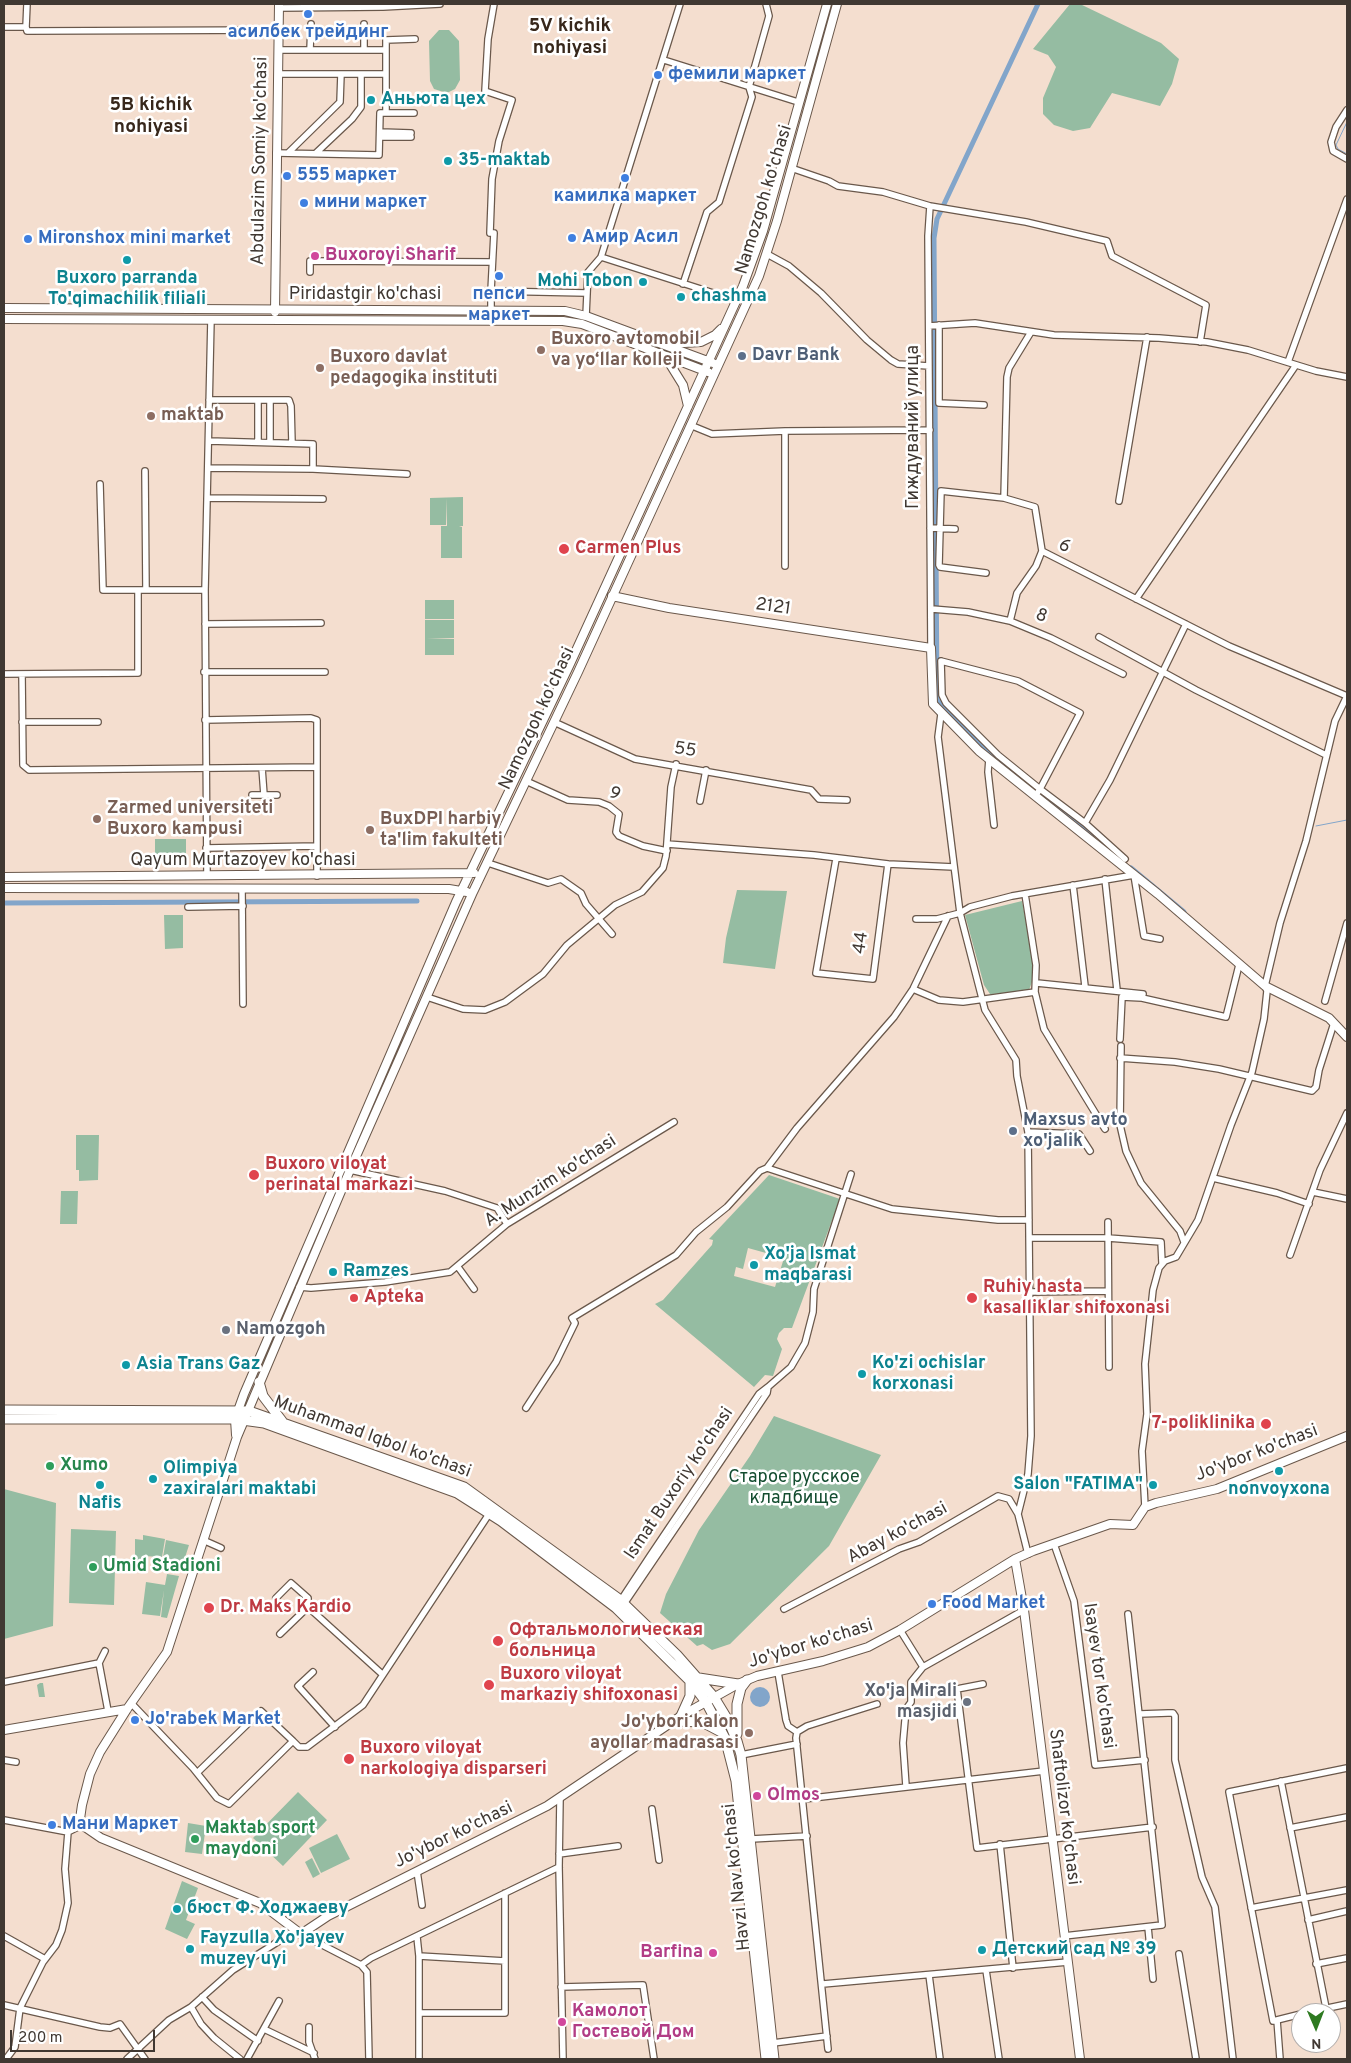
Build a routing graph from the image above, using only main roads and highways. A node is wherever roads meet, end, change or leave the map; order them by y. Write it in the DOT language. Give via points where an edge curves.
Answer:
graph roads {
  1 [pos="827,4"];
  2 [pos="837,4"];
  3 [pos="279,6"];
  4 [pos="815,42"];
  5 [pos="826,45"];
  6 [pos="4,308"];
  7 [pos="275,310"];
  8 [pos="4,319"];
  9 [pos="274,320"];
  10 [pos="725,326"];
  11 [pos="664,344"];
  12 [pos="663,355"];
  13 [pos="708,361"];
  14 [pos="717,365"];
  15 [pos="704,370"];
  16 [pos="713,374"];
  17 [pos="687,408"];
  18 [pos="612,596"];
  19 [pos="472,873"];
  20 [pos="483,873"];
  21 [pos="198,876"];
  22 [pos="4,877"];
  23 [pos="4,888"];
  24 [pos="198,888"];
  25 [pos="462,891"];
  26 [pos="473,892"];
  27 [pos="1347,1037"];
  28 [pos="346,1155"];
  29 [pos="351,1166"];
  30 [pos="259,1382"];
  31 [pos="4,1410"];
  32 [pos="249,1411"];
  33 [pos="236,1414"];
  34 [pos="4,1419"];
  35 [pos="245,1420"];
  36 [pos="282,1421"];
  37 [pos="1347,1436"];
  38 [pos="236,1437"];
  39 [pos="1016,1559"];
  40 [pos="694,1679"];
  41 [pos="742,1682"];
  42 [pos="714,1697"];
  43 [pos="706,1702"];
  44 [pos="129,1706"];
  45 [pos="678,1719"];
  46 [pos="114,1729"];
  47 [pos="4,1730"];
  48 [pos="120,1736"];
  49 [pos="725,1738"];
  50 [pos="737,1742"];
  51 [pos="298,1933"];
  52 [pos="766,2059"];
  53 [pos="774,2059"];
  54 [pos="1080,2059"];
  1 -- 4 [label="main road, Namozgoh ko'chasi"];
  2 -- 5 [label="main road, Namozgoh ko'chasi"];
  3 -- 7 [label="main road, Abdulazim Somiy ko'chasi"];
  4 -- 5 [label="main road"];
  4 -- 10 [label="main road, Namozgoh ko'chasi" via="763,231"];
  5 -- 14 [label="main road, Namozgoh ko'chasi" via="768,254"];
  6 -- 7 [label="main road, Piridastgir ko'chasi"];
  7 -- 9 [label="main road, Abdulazim Somiy ko'chasi"];
  7 -- 11 [label="main road, Piridastgir ko'chasi" via="565,311"];
  8 -- 9 [label="main road, Piridastgir ko'chasi"];
  9 -- 12 [label="main road, Piridastgir ko'chasi" via="572,322"];
  10 -- 11 [label="main road" via="701,342"];
  10 -- 13 [label="main road, Namozgoh ko'chasi"];
  11 -- 13 [label="main road, Piridastgir ko'chasi"];
  12 -- 15 [label="main road, Piridastgir ko'chasi"];
  12 -- 17 [label="main road" via="683,385"];
  13 -- 14 [label="main road, Piridastgir ko'chasi"];
  13 -- 15 [label="main road, Namozgoh ko'chasi"];
  14 -- 16 [label="main road, Namozgoh ko'chasi"];
  15 -- 16 [label="main road, Piridastgir ko'chasi"];
  15 -- 17 [label="main road, Namozgoh ko'chasi"];
  16 -- 18 [label="main road, Namozgoh ko'chasi"];
  17 -- 19 [label="main road, Namozgoh ko'chasi"];
  18 -- 20 [label="main road, Namozgoh ko'chasi"];
  18 -- 27 [label="main road, 2121" via="669,608 931,648 933,704 989,759 1038,792 1239,966 1329,1018"];
  19 -- 20 [label="main road, Qayum Murtazoyev ko'chasi"];
  19 -- 21 [label="main road, Qayum Murtazoyev ko'chasi"];
  19 -- 25 [label="main road, Namozgoh ko'chasi"];
  20 -- 26 [label="main road, Namozgoh ko'chasi"];
  21 -- 22 [label="main road, Qayum Murtazoyev ko'chasi"];
  21 -- 24 [label="main road"];
  23 -- 24 [label="main road, Qayum Murtazoyev ko'chasi"];
  24 -- 25 [label="main road, Qayum Murtazoyev ko'chasi"];
  25 -- 26 [label="main road, Qayum Murtazoyev ko'chasi"];
  25 -- 28 [label="main road, Namozgoh ko'chasi"];
  26 -- 29 [label="main road, Namozgoh ko'chasi"];
  28 -- 29 [label="main road"];
  28 -- 33 [label="main road, Namozgoh ko'chasi"];
  29 -- 30 [label="main road, Namozgoh ko'chasi"];
  30 -- 32 [label="main road, Namozgoh ko'chasi"];
  30 -- 36 [label="main road" via="263,1396"];
  31 -- 33 [label="main road, Muhammad Iqbol ko'chasi"];
  32 -- 33 [label="main road, Muhammad Iqbol ko'chasi"];
  32 -- 35 [label="main road, Namozgoh ko'chasi"];
  32 -- 36 [label="main road, Muhammad Iqbol ko'chasi"];
  33 -- 34 [label="main road, Muhammad Iqbol ko'chasi"];
  33 -- 35 [label="main road, Muhammad Iqbol ko'chasi"];
  33 -- 38 [label="main road, Namozgoh ko'chasi"];
  35 -- 38 [label="main road, Namozgoh ko'chasi"];
  35 -- 40 [label="main road, Muhammad Iqbol ko'chasi" via="264,1423 448,1490 489,1514 616,1608"];
  36 -- 40 [label="main road, Muhammad Iqbol ko'chasi" via="477,1495 622,1601"];
  37 -- 39 [label="main road, Jo'ybor ko'chasi" via="1217,1489 1145,1507 1133,1526 1110,1524"];
  38 -- 44 [label="main road, Namozgoh ko'chasi" via="167,1652"];
  39 -- 41 [label="main road, Jo'ybor ko'chasi" via="868,1647"];
  39 -- 54 [label="main road, Shaftolizor ko'chasi"];
  40 -- 41 [label="main road"];
  40 -- 42 [label="main road, Muhammad Iqbol ko'chasi"];
  40 -- 43 [label="main road, Muhammad Iqbol ko'chasi"];
  40 -- 45 [label="main road" via="690,1696"];
  41 -- 42 [label="main road, Jo'ybor ko'chasi"];
  41 -- 50 [label="main road"];
  42 -- 43 [label="main road, Jo'ybor ko'chasi"];
  42 -- 50 [label="main road, Havzi Nav ko'chasi"];
  43 -- 45 [label="main road, Jo'ybor ko'chasi"];
  43 -- 49 [label="main road, Havzi Nav ko'chasi"];
  44 -- 46 [label="main road, Namozgoh ko'chasi"];
  44 -- 47 [label="main road"];
  45 -- 49 [label="main road" via="712,1726"];
  45 -- 51 [label="main road, Jo'ybor ko'chasi" via="560,1798"];
  46 -- 48 [label="main road"];
  46 -- 51 [label="main road, Namozgoh ko'chasi" via="90,1774 81,1813 82,1825 101,1838 260,1903"];
  49 -- 52 [label="main road, Havzi Nav ko'chasi" via="736,1781"];
  50 -- 53 [label="main road, Havzi Nav ko'chasi" via="751,1839"];
}
